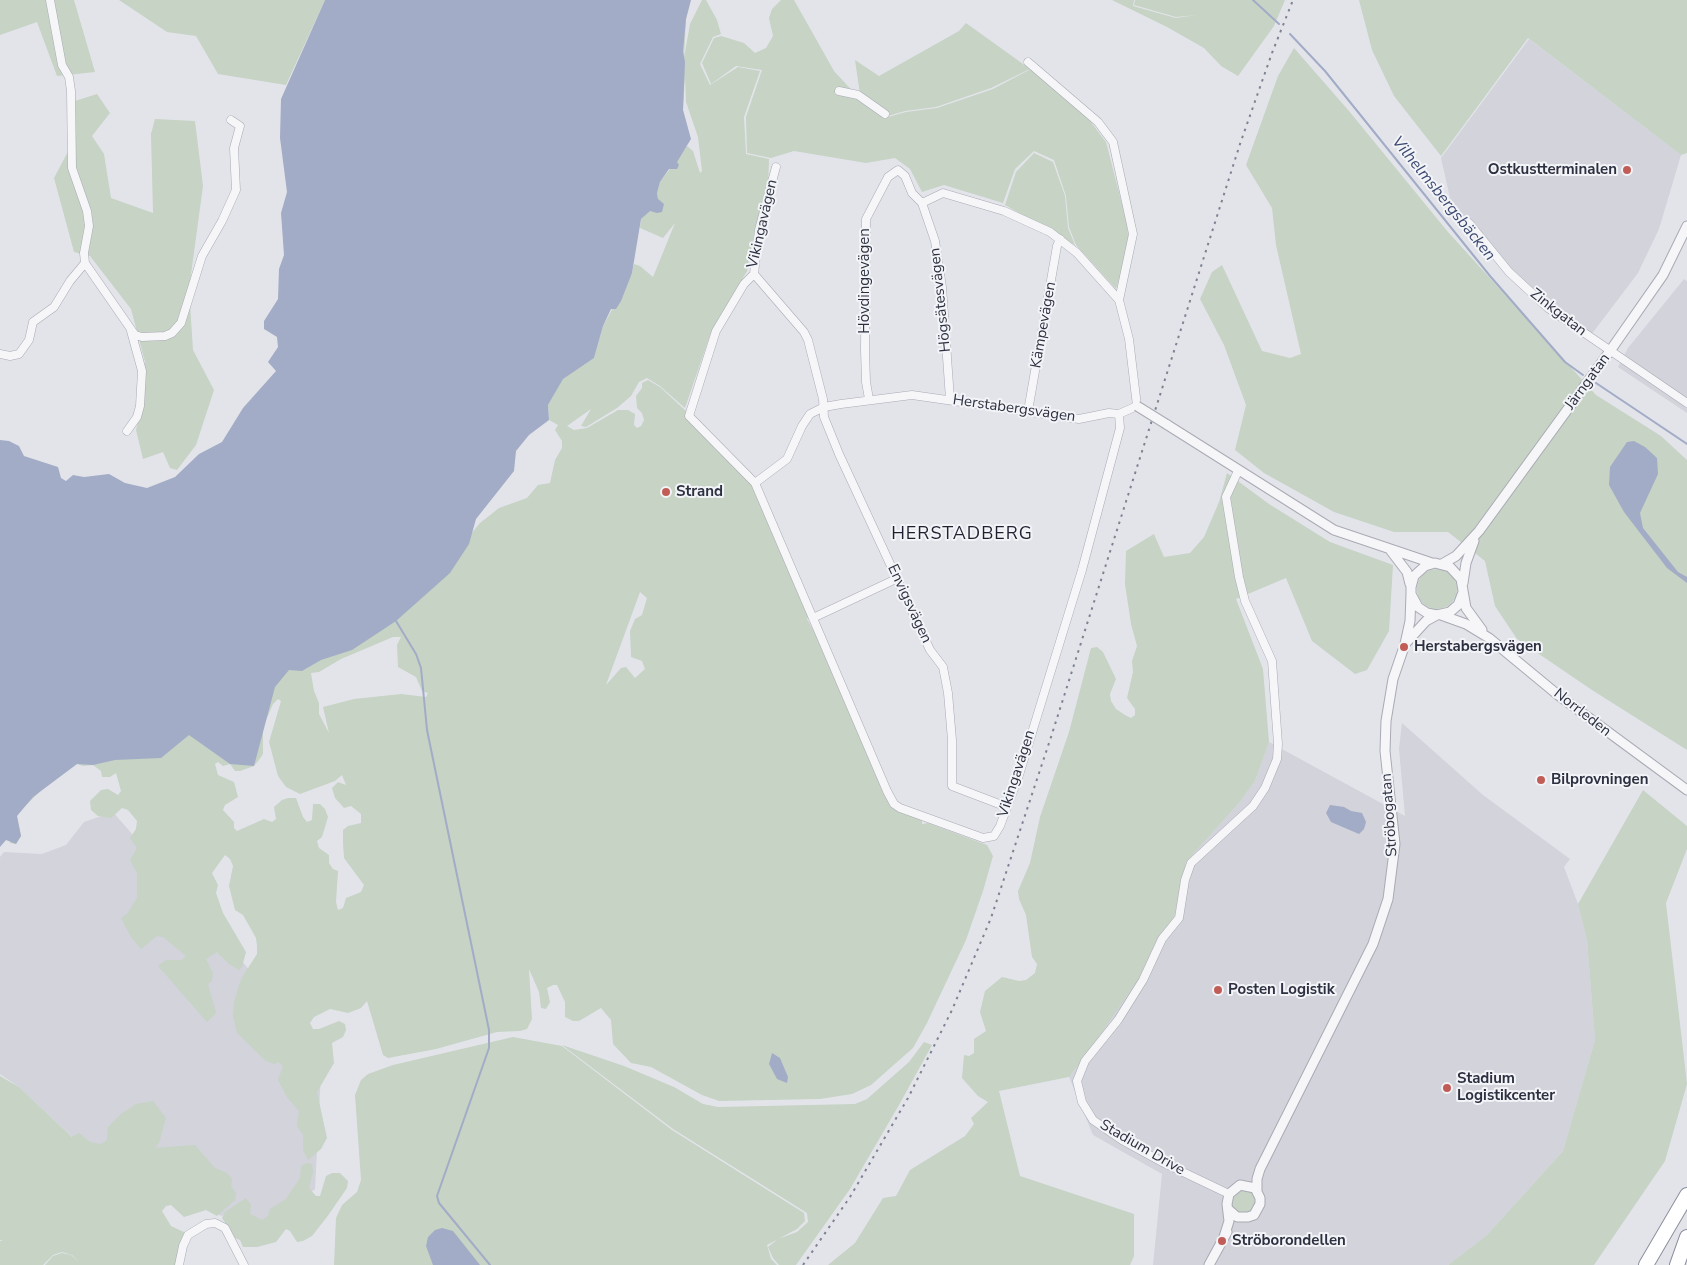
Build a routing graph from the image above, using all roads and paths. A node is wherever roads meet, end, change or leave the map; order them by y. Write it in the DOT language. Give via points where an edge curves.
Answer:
graph roads {
  1 [pos="50,0"];
  2 [pos="1028,62"];
  3 [pos="839,91"];
  4 [pos="885,114"];
  5 [pos="231,120"];
  6 [pos="776,167"];
  7 [pos="922,203"];
  8 [pos="1469,223"];
  9 [pos="1687,226"];
  10 [pos="1060,239"];
  11 [pos="85,263"];
  12 [pos="754,274"];
  13 [pos="1120,300"];
  14 [pos="131,331"];
  15 [pos="1610,351"];
  16 [pos="0,354"];
  17 [pos="869,399"];
  18 [pos="950,399"];
  19 [pos="1687,403"];
  20 [pos="1137,406"];
  21 [pos="824,407"];
  22 [pos="1028,411"];
  23 [pos="1119,414"];
  24 [pos="127,431"];
  25 [pos="1238,470"];
  26 [pos="755,483"];
  27 [pos="1479,532"];
  28 [pos="1389,549"];
  29 [pos="1432,563"];
  30 [pos="1442,564"];
  31 [pos="896,579"];
  32 [pos="1463,589"];
  33 [pos="1411,591"];
  34 [pos="1439,615"];
  35 [pos="813,618"];
  36 [pos="1490,638"];
  37 [pos="1405,644"];
  38 [pos="1687,789"];
  39 [pos="1007,807"];
  40 [pos="1260,1169"];
  41 [pos="1245,1185"];
  42 [pos="1687,1186"];
  43 [pos="1257,1192"];
  44 [pos="1229,1194"];
  45 [pos="1687,1194"];
  46 [pos="1228,1209"];
  47 [pos="1677,1211"];
  48 [pos="1242,1218"];
  49 [pos="1224,1237"];
  50 [pos="1687,1237"];
  51 [pos="1650,1259"];
  52 [pos="179,1265"];
  53 [pos="244,1265"];
  54 [pos="1209,1265"];
  55 [pos="1677,1265"];
  1 -- 11 [label="street" via="62,65 69,77 72,168 89,226"];
  2 -- 13 [label="street" via="1098,122 1113,142 1133,234"];
  3 -- 4 [label="street" via="858,95"];
  5 -- 14 [label="street" via="240,126 234,148 236,190 202,256 181,323 165,336 142,337"];
  6 -- 12 [label="street, Vikingavägen" via="759,230"];
  7 -- 10 [label="street" via="943,193 1004,211"];
  7 -- 17 [label="street, Hövdingevägen" via="912,193 906,176 898,170 888,176 866,219 865,350"];
  7 -- 18 [label="street, Högsätesvägen" via="934,241 942,287"];
  8 -- 15 [label="street, Zinkgatan" via="1509,272 1548,308"];
  9 -- 15 [label="street, Järngatan" via="1663,275"];
  10 -- 13 [label="street"];
  10 -- 22 [label="street, Kämpevägen"];
  11 -- 14 [label="street" via="126,319"];
  11 -- 16 [label="street" via="54,307 33,322 29,340 19,354"];
  12 -- 21 [label="street, Envigsvägen" via="804,332"];
  12 -- 26 [label="street, Vikingavägen" via="744,284 716,331 689,416"];
  13 -- 20 [label="street" via="1129,339"];
  14 -- 24 [label="street" via="142,371 140,406 137,418"];
  15 -- 19 [label="street, Zinkgatan"];
  15 -- 27 [label="street, Järngatan"];
  17 -- 18 [label="street, Herstabergsvägen" via="912,395"];
  17 -- 21 [label="street, Herstabergsvägen"];
  18 -- 22 [label="street, Herstabergsvägen"];
  20 -- 23 [label="street, Herstabergsvägen"];
  20 -- 25 [label="street, bridge"];
  21 -- 26 [label="street, Herstabergsvägen" via="806,418 787,459"];
  21 -- 31 [label="street, Envigsvägen" via="824,417 839,454"];
  22 -- 23 [label="street, Herstabergsvägen" via="1079,419"];
  23 -- 39 [label="street, Vikingavägen" via="1120,428 1082,570"];
  25 -- 28 [label="street" via="1334,530"];
  25 -- 44 [label="street, Stadium Drive" via="1226,496 1238,577 1245,601 1272,661 1277,759 1265,788 1253,806 1191,863 1179,918 1162,940 1143,980 1118,1020 1085,1062 1077,1081 1082,1102 1093,1120 1122,1140"];
  26 -- 35 [label="street, Vikingavägen"];
  27 -- 30 [label="street, Järngatan" via="1456,556"];
  27 -- 32 [label="street, Järngatan" via="1466,563"];
  28 -- 29 [label="street"];
  28 -- 33 [label="street" via="1407,572"];
  29 -- 30 [label="street"];
  29 -- 33 [label="street" via="1417,572"];
  30 -- 32 [label="street" via="1455,570"];
  31 -- 35 [label="street"];
  31 -- 39 [label="street, Envigsvägen" via="946,677 952,740 952,786"];
  32 -- 34 [label="street" via="1458,605"];
  32 -- 36 [label="street" via="1469,614"];
  33 -- 34 [label="street" via="1414,603 1422,611"];
  33 -- 37 [label="street, Ströbogatan" via="1412,611"];
  34 -- 36 [label="street" via="1466,624"];
  34 -- 37 [label="street, Ströbogatan" via="1426,621"];
  35 -- 39 [label="street, Vikingavägen" via="894,804 988,838 997,831"];
  36 -- 38 [label="street, Norrleden" via="1558,695"];
  37 -- 40 [label="street, Ströbogatan" via="1393,679 1386,721 1385,751 1395,844 1388,899 1373,944"];
  40 -- 41 [label="street, Ströbogatan"];
  40 -- 43 [label="street, Ströbogatan"];
  41 -- 43 [label="street"];
  41 -- 44 [label="street" via="1234,1188"];
  42 -- 47 [label="highway"];
  43 -- 48 [label="street" via="1260,1198 1258,1209 1254,1215"];
  44 -- 46 [label="street"];
  45 -- 47 [label="highway"];
  46 -- 48 [label="street"];
  46 -- 49 [label="street" via="1229,1221"];
  47 -- 51 [label="highway"];
  48 -- 49 [label="street"];
  49 -- 54 [label="street"];
  50 -- 55 [label="highway"];
  52 -- 53 [label="street" via="188,1236 206,1224 215,1223 225,1228"];
}
